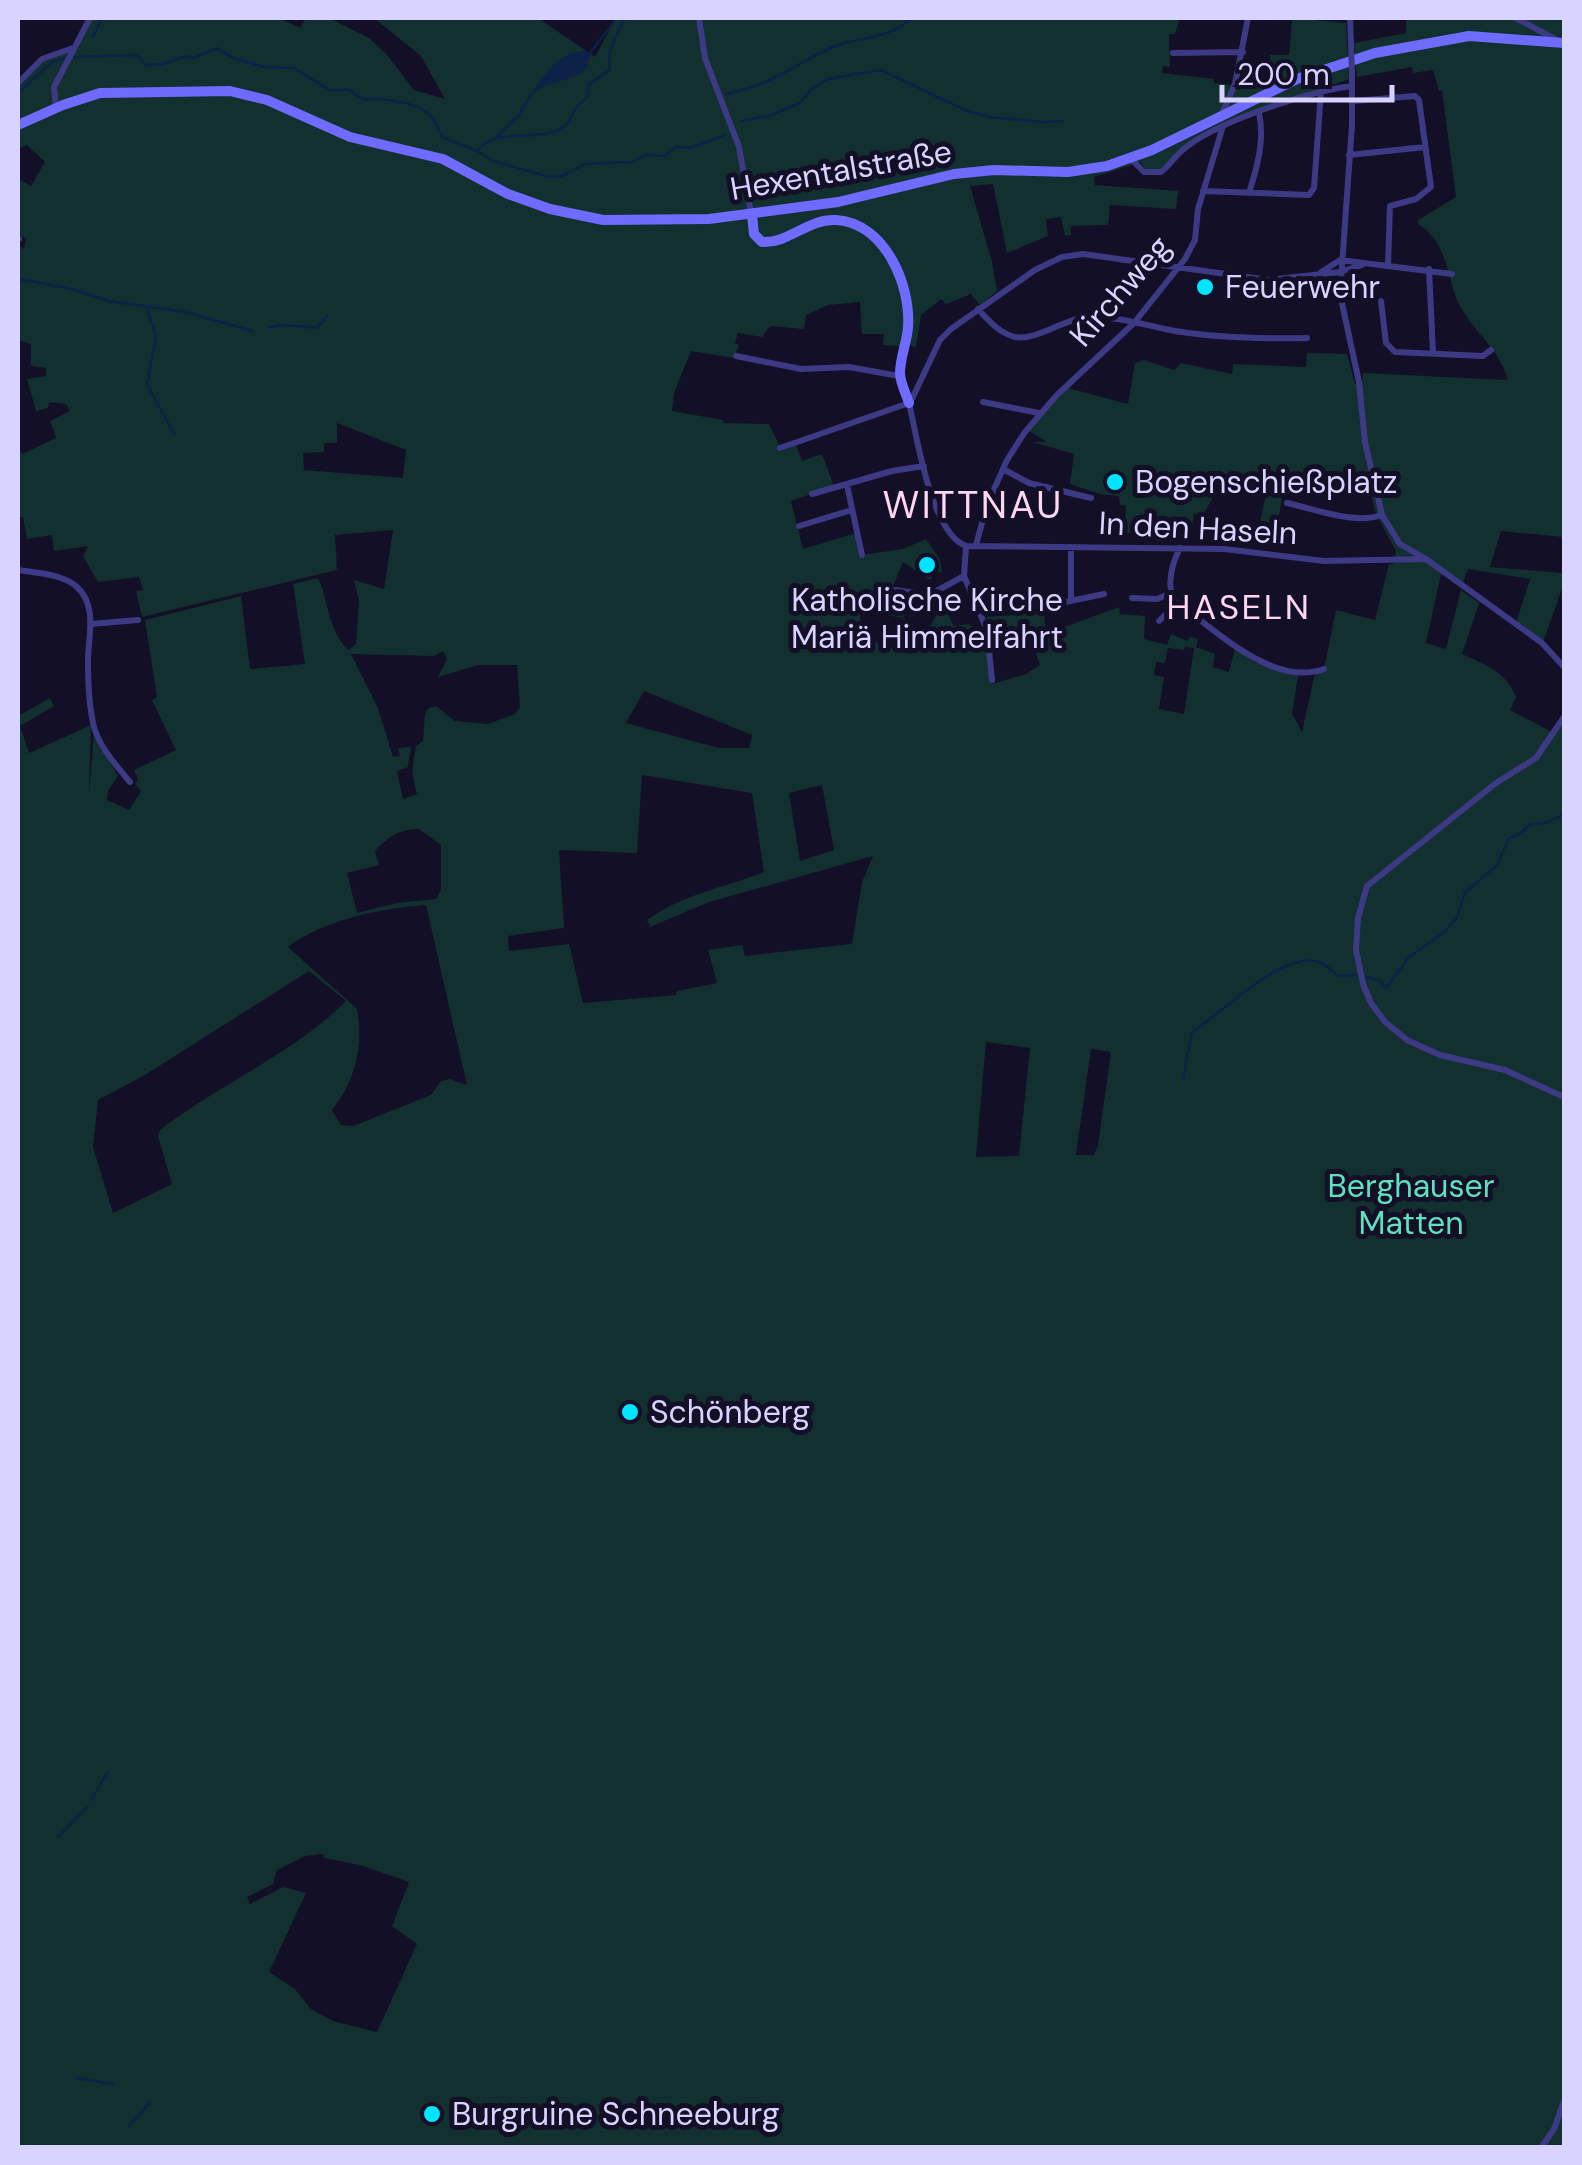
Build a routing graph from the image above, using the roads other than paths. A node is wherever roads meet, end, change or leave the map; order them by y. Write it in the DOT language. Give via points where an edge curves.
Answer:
graph roads {
  1 [pos="90,18"];
  2 [pos="699,18"];
  3 [pos="1248,18"];
  4 [pos="1350,18"];
  5 [pos="1518,19"];
  6 [pos="1520,38"];
  7 [pos="1562,42"];
  8 [pos="1243,52"];
  9 [pos="1173,53"];
  10 [pos="70,54"];
  11 [pos="18,84"];
  12 [pos="1352,86"];
  13 [pos="1321,92"];
  14 [pos="1352,102"];
  15 [pos="60,106"];
  16 [pos="1258,113"];
  17 [pos="1222,121"];
  18 [pos="18,125"];
  19 [pos="1426,147"];
  20 [pos="1350,155"];
  21 [pos="1131,159"];
  22 [pos="1203,191"];
  23 [pos="1249,194"];
  24 [pos="752,215"];
  25 [pos="1340,260"];
  26 [pos="1362,265"];
  27 [pos="1388,266"];
  28 [pos="1178,267"];
  29 [pos="1429,270"];
  30 [pos="1340,272"];
  31 [pos="1319,273"];
  32 [pos="1452,274"];
  33 [pos="1381,301"];
  34 [pos="978,309"];
  35 [pos="1134,323"];
  36 [pos="1307,338"];
  37 [pos="1491,350"];
  38 [pos="1433,353"];
  39 [pos="736,356"];
  40 [pos="901,380"];
  41 [pos="921,383"];
  42 [pos="983,402"];
  43 [pos="908,403"];
  44 [pos="1040,413"];
  45 [pos="780,448"];
  46 [pos="924,466"];
  47 [pos="1003,470"];
  48 [pos="847,486"];
  49 [pos="812,494"];
  50 [pos="1091,498"];
  51 [pos="1288,502"];
  52 [pos="852,510"];
  53 [pos="1382,515"];
  54 [pos="799,526"];
  55 [pos="1400,544"];
  56 [pos="976,545"];
  57 [pos="966,546"];
  58 [pos="1071,547"];
  59 [pos="1180,548"];
  60 [pos="862,555"];
  61 [pos="1426,559"];
  62 [pos="1396,561"];
  63 [pos="18,570"];
  64 [pos="964,576"];
  65 [pos="861,594"];
  66 [pos="1104,594"];
  67 [pos="1172,596"];
  68 [pos="1132,598"];
  69 [pos="1071,600"];
  70 [pos="1046,606"];
  71 [pos="138,620"];
  72 [pos="1159,621"];
  73 [pos="91,624"];
  74 [pos="1324,668"];
  75 [pos="1564,668"];
  76 [pos="992,680"];
  77 [pos="1564,717"];
  78 [pos="130,782"];
  79 [pos="1564,1097"];
  80 [pos="1564,2101"];
  81 [pos="1541,2148"];
  1 -- 10 [label="street"];
  2 -- 24 [label="street" via="705,58 740,147"];
  3 -- 8 [label="street"];
  4 -- 12 [label="street, bridge"];
  5 -- 6 [label="street, Hexentalstraße"];
  5 -- 7 [label="street, Hexentalstraße"];
  6 -- 7 [label="main road, Hexentalstraße"];
  6 -- 17 [label="main road, Hexentalstraße" via="1453,38 1374,53 1317,70"];
  8 -- 9 [label="street"];
  8 -- 17 [label="street"];
  10 -- 11 [label="street" via="42,59"];
  10 -- 15 [label="street" via="54,87"];
  12 -- 13 [label="street"];
  12 -- 14 [label="street"];
  13 -- 16 [label="street"];
  13 -- 23 [label="street" via="1313,191"];
  14 -- 19 [label="street" via="1418,97"];
  14 -- 20 [label="street"];
  15 -- 18 [label="main road, Hexentalstraße"];
  15 -- 24 [label="main road, Hexentalstraße" via="114,92 230,91 267,100 350,138 443,159 550,210 629,221"];
  16 -- 17 [label="street"];
  16 -- 23 [label="street" via="1258,165"];
  17 -- 21 [label="main road, Hexentalstraße"];
  17 -- 21 [label="street" via="1161,172 1144,172"];
  17 -- 22 [label="street, Kirchweg"];
  19 -- 20 [label="street"];
  19 -- 27 [label="street" via="1431,187 1390,206"];
  20 -- 25 [label="street"];
  21 -- 24 [label="main road, Hexentalstraße" via="1088,170 954,174"];
  22 -- 23 [label="street"];
  22 -- 28 [label="street, Kirchweg" via="1195,240"];
  24 -- 40 [label="main road" via="762,242 835,220 873,238 894,265 908,305"];
  25 -- 26 [label="street"];
  25 -- 30 [label="street"];
  25 -- 31 [label="street"];
  26 -- 27 [label="street"];
  26 -- 30 [label="street"];
  27 -- 29 [label="street"];
  28 -- 31 [label="street" via="1269,280"];
  28 -- 34 [label="street" via="1082,254 1062,258"];
  28 -- 35 [label="street, Kirchweg"];
  29 -- 32 [label="street"];
  29 -- 38 [label="street"];
  30 -- 31 [label="street"];
  30 -- 53 [label="street"];
  33 -- 38 [label="street" via="1389,349"];
  34 -- 35 [label="street" via="1020,338 1076,319"];
  34 -- 41 [label="street" via="940,340"];
  35 -- 36 [label="street" via="1252,339"];
  35 -- 44 [label="street, Kirchweg"];
  37 -- 38 [label="street" via="1483,356"];
  39 -- 40 [label="street" via="801,369 849,367"];
  40 -- 41 [label="street"];
  40 -- 43 [label="main road"];
  41 -- 43 [label="street"];
  42 -- 44 [label="street"];
  43 -- 45 [label="street"];
  43 -- 46 [label="street"];
  44 -- 47 [label="street, Kirchweg"];
  46 -- 48 [label="street"];
  46 -- 57 [label="street" via="946,528"];
  47 -- 50 [label="street"];
  47 -- 56 [label="street, Kirchweg"];
  48 -- 49 [label="street"];
  48 -- 52 [label="street"];
  51 -- 53 [label="street" via="1372,519"];
  52 -- 54 [label="street"];
  52 -- 60 [label="street"];
  53 -- 55 [label="street"];
  55 -- 61 [label="street"];
  55 -- 62 [label="street"];
  56 -- 57 [label="street, In den Haseln"];
  56 -- 58 [label="street, In den Haseln"];
  57 -- 64 [label="street"];
  58 -- 59 [label="street, In den Haseln"];
  58 -- 69 [label="street"];
  59 -- 62 [label="street, In den Haseln"];
  59 -- 67 [label="street"];
  61 -- 62 [label="street, In den Haseln"];
  61 -- 75 [label="street" via="1542,643"];
  63 -- 73 [label="street" via="73,584 87,602"];
  64 -- 65 [label="street" via="929,594"];
  64 -- 76 [label="street" via="986,630"];
  66 -- 69 [label="street"];
  67 -- 68 [label="street"];
  67 -- 72 [label="street"];
  67 -- 74 [label="street" via="1253,658 1298,675"];
  69 -- 70 [label="street"];
  71 -- 73 [label="street"];
  73 -- 78 [label="street" via="94,726"];
  77 -- 79 [label="street" via="1536,758 1367,886 1356,950 1363,984 1384,1022 1420,1047 1505,1070"];
  80 -- 81 [label="street"];
}
